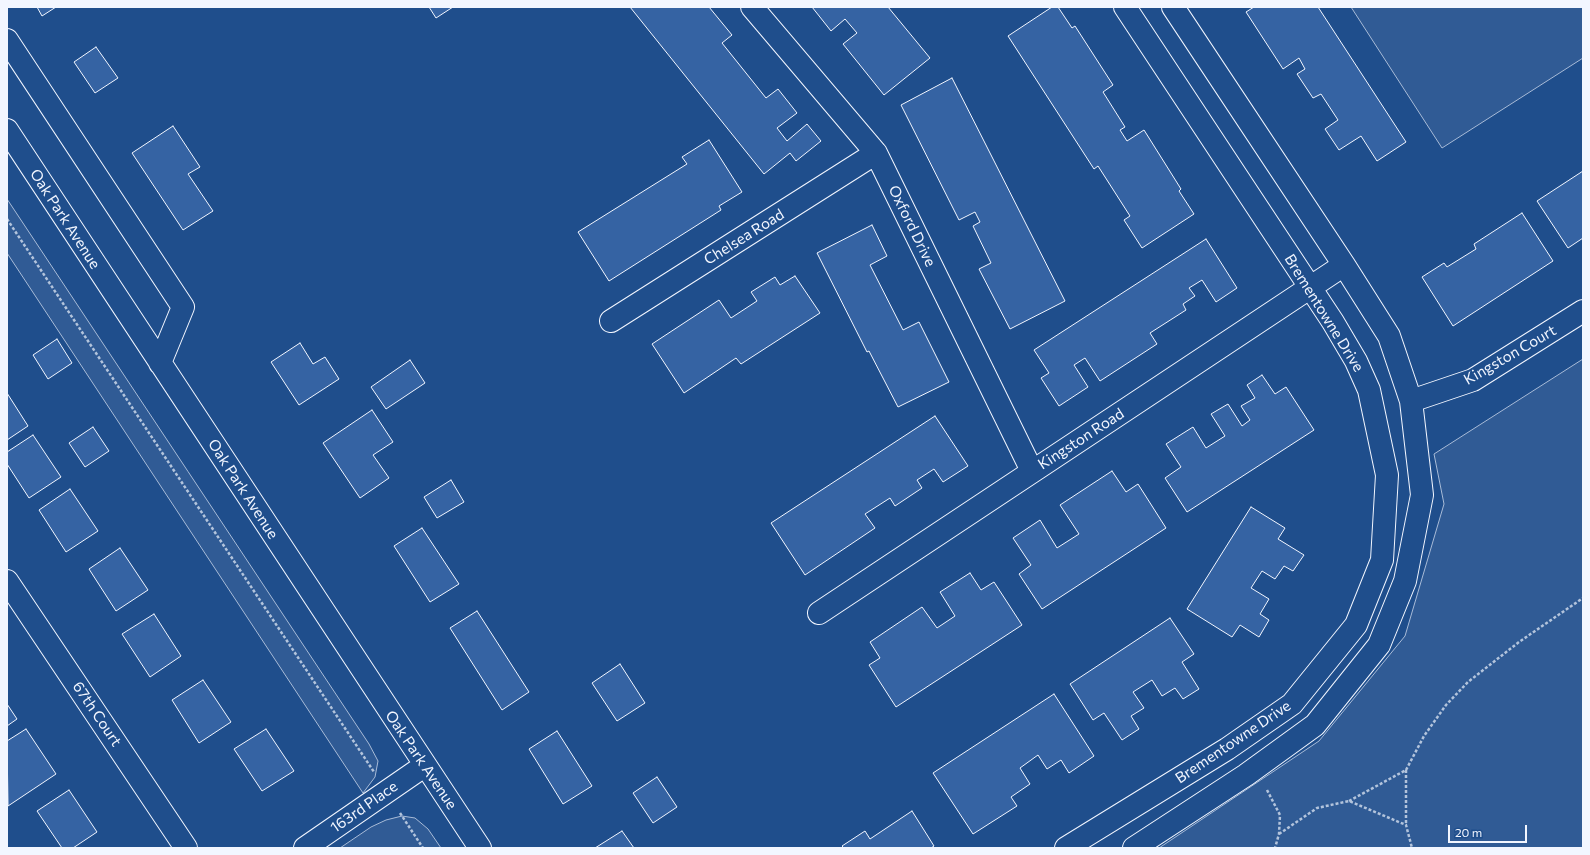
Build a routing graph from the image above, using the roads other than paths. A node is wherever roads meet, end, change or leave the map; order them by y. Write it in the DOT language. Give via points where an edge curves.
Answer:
graph roads {
  1 [pos="752,7"];
  2 [pos="1125,7"];
  3 [pos="1172,7"];
  4 [pos="7,40"];
  5 [pos="7,130"];
  6 [pos="876,153"];
  7 [pos="1344,265"];
  8 [pos="1310,288"];
  9 [pos="1583,311"];
  10 [pos="611,321"];
  11 [pos="160,363"];
  12 [pos="1411,401"];
  13 [pos="1032,472"];
  14 [pos="8,585"];
  15 [pos="818,613"];
  16 [pos="1227,749"];
  17 [pos="424,766"];
  18 [pos="1246,775"];
  19 [pos="1077,845"];
  20 [pos="186,848"];
  21 [pos="305,848"];
  22 [pos="480,848"];
  23 [pos="1134,848"];
  1 -- 6 [label="street, Oxford Drive"];
  2 -- 8 [label="street, Brementowne Drive"];
  3 -- 7 [label="street"];
  4 -- 11 [label="street" via="183,307"];
  5 -- 11 [label="street, Oak Park Avenue"];
  6 -- 10 [label="street, Chelsea Road"];
  6 -- 13 [label="street, Oxford Drive"];
  7 -- 8 [label="street, Kingston Road"];
  7 -- 12 [label="street" via="1389,336"];
  8 -- 13 [label="street, Kingston Road"];
  8 -- 16 [label="street, Brementowne Drive" via="1356,361 1368,390 1387,475 1382,560 1356,625 1292,704"];
  9 -- 12 [label="street, Kingston Court" via="1473,380"];
  11 -- 17 [label="street, Oak Park Avenue"];
  12 -- 18 [label="street" via="1422,495 1405,581 1379,645 1315,725"];
  13 -- 15 [label="street, Kingston Road"];
  14 -- 20 [label="street, 67th Court"];
  16 -- 18 [label="street"];
  16 -- 19 [label="street, Brementowne Drive"];
  17 -- 21 [label="street, 163rd Place"];
  17 -- 22 [label="street, Oak Park Avenue"];
  18 -- 23 [label="street"];
}
